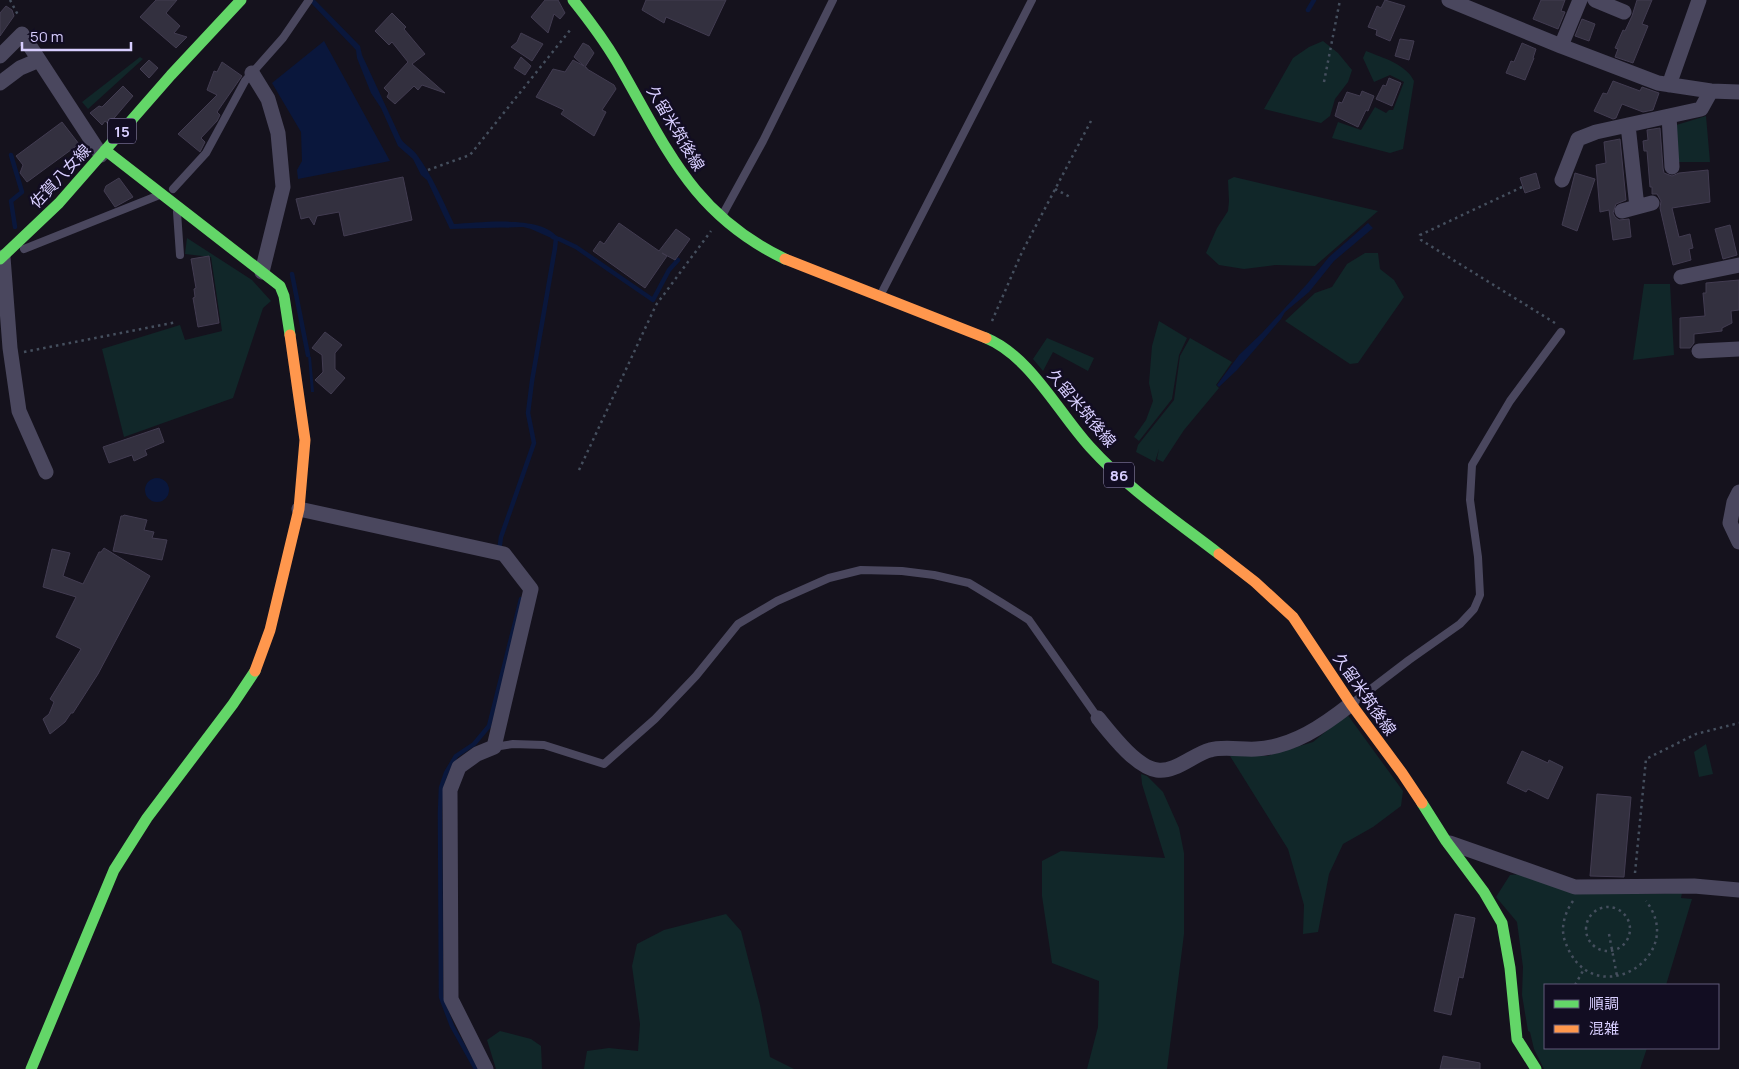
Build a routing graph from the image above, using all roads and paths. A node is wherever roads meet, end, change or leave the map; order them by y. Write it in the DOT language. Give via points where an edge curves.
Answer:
graph roads {
  1 [pos="10,0"];
  2 [pos="241,0"];
  3 [pos="309,0"];
  4 [pos="573,0"];
  5 [pos="833,0"];
  6 [pos="1032,0"];
  7 [pos="1340,0"];
  8 [pos="1449,0"];
  9 [pos="1580,0"];
  10 [pos="1595,0"];
  11 [pos="1699,0"];
  12 [pos="1624,12"];
  13 [pos="584,14"];
  14 [pos="18,15"];
  15 [pos="1561,46"];
  16 [pos="0,56"];
  17 [pos="39,60"];
  18 [pos="252,73"];
  19 [pos="1324,82"];
  20 [pos="0,83"];
  21 [pos="1669,85"];
  22 [pos="1711,91"];
  23 [pos="1739,92"];
  24 [pos="1669,116"];
  25 [pos="1091,121"];
  26 [pos="1628,125"];
  27 [pos="103,152"];
  28 [pos="1672,167"];
  29 [pos="428,170"];
  30 [pos="1562,180"];
  31 [pos="1522,186"];
  32 [pos="173,189"];
  33 [pos="1055,189"];
  34 [pos="161,194"];
  35 [pos="1072,198"];
  36 [pos="176,206"];
  37 [pos="1622,211"];
  38 [pos="722,216"];
  39 [pos="180,255"];
  40 [pos="2,258"];
  41 [pos="1739,265"];
  42 [pos="262,272"];
  43 [pos="1681,277"];
  44 [pos="880,296"];
  45 [pos="177,322"];
  46 [pos="1561,332"];
  47 [pos="985,338"];
  48 [pos="1739,349"];
  49 [pos="1699,351"];
  50 [pos="11,355"];
  51 [pos="579,470"];
  52 [pos="46,472"];
  53 [pos="1739,492"];
  54 [pos="299,509"];
  55 [pos="1739,542"];
  56 [pos="1352,704"];
  57 [pos="1098,718"];
  58 [pos="1739,723"];
  59 [pos="494,747"];
  60 [pos="1446,841"];
  61 [pos="1589,887"];
  62 [pos="1630,887"];
  63 [pos="1739,890"];
  64 [pos="1609,934"];
  65 [pos="1612,951"];
  66 [pos="1584,969"];
  67 [pos="1617,976"];
  68 [pos="1575,984"];
  69 [pos="31,1069"];
  70 [pos="486,1069"];
  71 [pos="1536,1069"];
  1 -- 14 [label="path"];
  2 -- 27 [label="main road, 佐賀八女線 / 15"];
  3 -- 18 [label="lane" via="283,38"];
  4 -- 13 [label="main road, 久留米筑後線 / 86"];
  5 -- 38 [label="lane"];
  6 -- 44 [label="lane"];
  7 -- 19 [label="path"];
  8 -- 15 [label="street"];
  9 -- 15 [label="street"];
  10 -- 12 [label="street"];
  11 -- 21 [label="street"];
  13 -- 29 [label="path" via="470,155"];
  13 -- 38 [label="main road, 久留米筑後線 / 86" via="616,61 680,172 706,203"];
  15 -- 21 [label="street"];
  16 -- 17 [label="street" via="22,34"];
  17 -- 20 [label="street" via="20,68"];
  17 -- 27 [label="street"];
  18 -- 32 [label="lane" via="206,153"];
  18 -- 42 [label="street" via="268,99 278,133 283,187"];
  21 -- 22 [label="street"];
  22 -- 23 [label="street"];
  22 -- 24 [label="street" via="1701,109"];
  24 -- 26 [label="street"];
  24 -- 28 [label="street"];
  25 -- 33 [label="path"];
  26 -- 30 [label="street" via="1578,139"];
  26 -- 37 [label="street" via="1644,205"];
  27 -- 34 [label="main road"];
  27 -- 40 [label="main road, 佐賀八女線 / 15" via="59,203"];
  31 -- 46 [label="path" via="1420,235 1421,240 1564,329"];
  33 -- 35 [label="path"];
  33 -- 47 [label="path" via="1022,252"];
  34 -- 36 [label="main road"];
  34 -- 40 [label="lane"];
  36 -- 39 [label="lane"];
  36 -- 42 [label="main road"];
  38 -- 44 [label="main road, 久留米筑後線 / 86" via="783,258"];
  38 -- 51 [label="path" via="656,305"];
  40 -- 50 [label="street"];
  41 -- 43 [label="street"];
  42 -- 54 [label="main road" via="280,286 284,296 305,440"];
  44 -- 47 [label="main road, 久留米筑後線 / 86"];
  45 -- 50 [label="path"];
  46 -- 56 [label="lane" via="1510,401 1472,465 1470,500 1480,595 1474,609 1460,624"];
  47 -- 56 [label="main road, 久留米筑後線 / 86" via="1020,359 1090,447 1126,482 1255,582 1293,617"];
  48 -- 49 [label="street"];
  50 -- 52 [label="street" via="19,411"];
  53 -- 55 [label="street" via="1730,523"];
  54 -- 59 [label="street" via="504,554 530,589"];
  54 -- 69 [label="main road" via="270,630 256,668 233,704 147,818 114,870"];
  56 -- 57 [label="street" via="1323,727 1285,744 1258,749 1211,749 1174,768 1158,770 1137,761"];
  56 -- 60 [label="main road, 久留米筑後線 / 86"];
  57 -- 59 [label="lane" via="1029,620 1002,603 969,584 934,575 861,570 820,582 777,601 738,624 696,676 655,719 604,764 544,745"];
  58 -- 62 [label="path" via="1696,734 1646,759"];
  59 -- 70 [label="street" via="459,767 450,790 451,999"];
  60 -- 61 [label="street" via="1575,887"];
  60 -- 71 [label="main road, 久留米筑後線 / 86" via="1484,892 1502,923 1518,1039"];
  61 -- 62 [label="street"];
  61 -- 66 [label="path" via="1569,906 1563,937 1568,952"];
  62 -- 63 [label="street" via="1694,886"];
  62 -- 67 [label="path" via="1647,902 1654,916 1654,945 1636,969"];
  64 -- 65 [label="path"];
  65 -- 65 [label="path" via="1627,942 1631,928 1621,910 1606,907 1592,913 1586,934 1594,947"];
  65 -- 67 [label="path"];
  66 -- 67 [label="path" via="1606,977"];
  66 -- 68 [label="path"];
}
